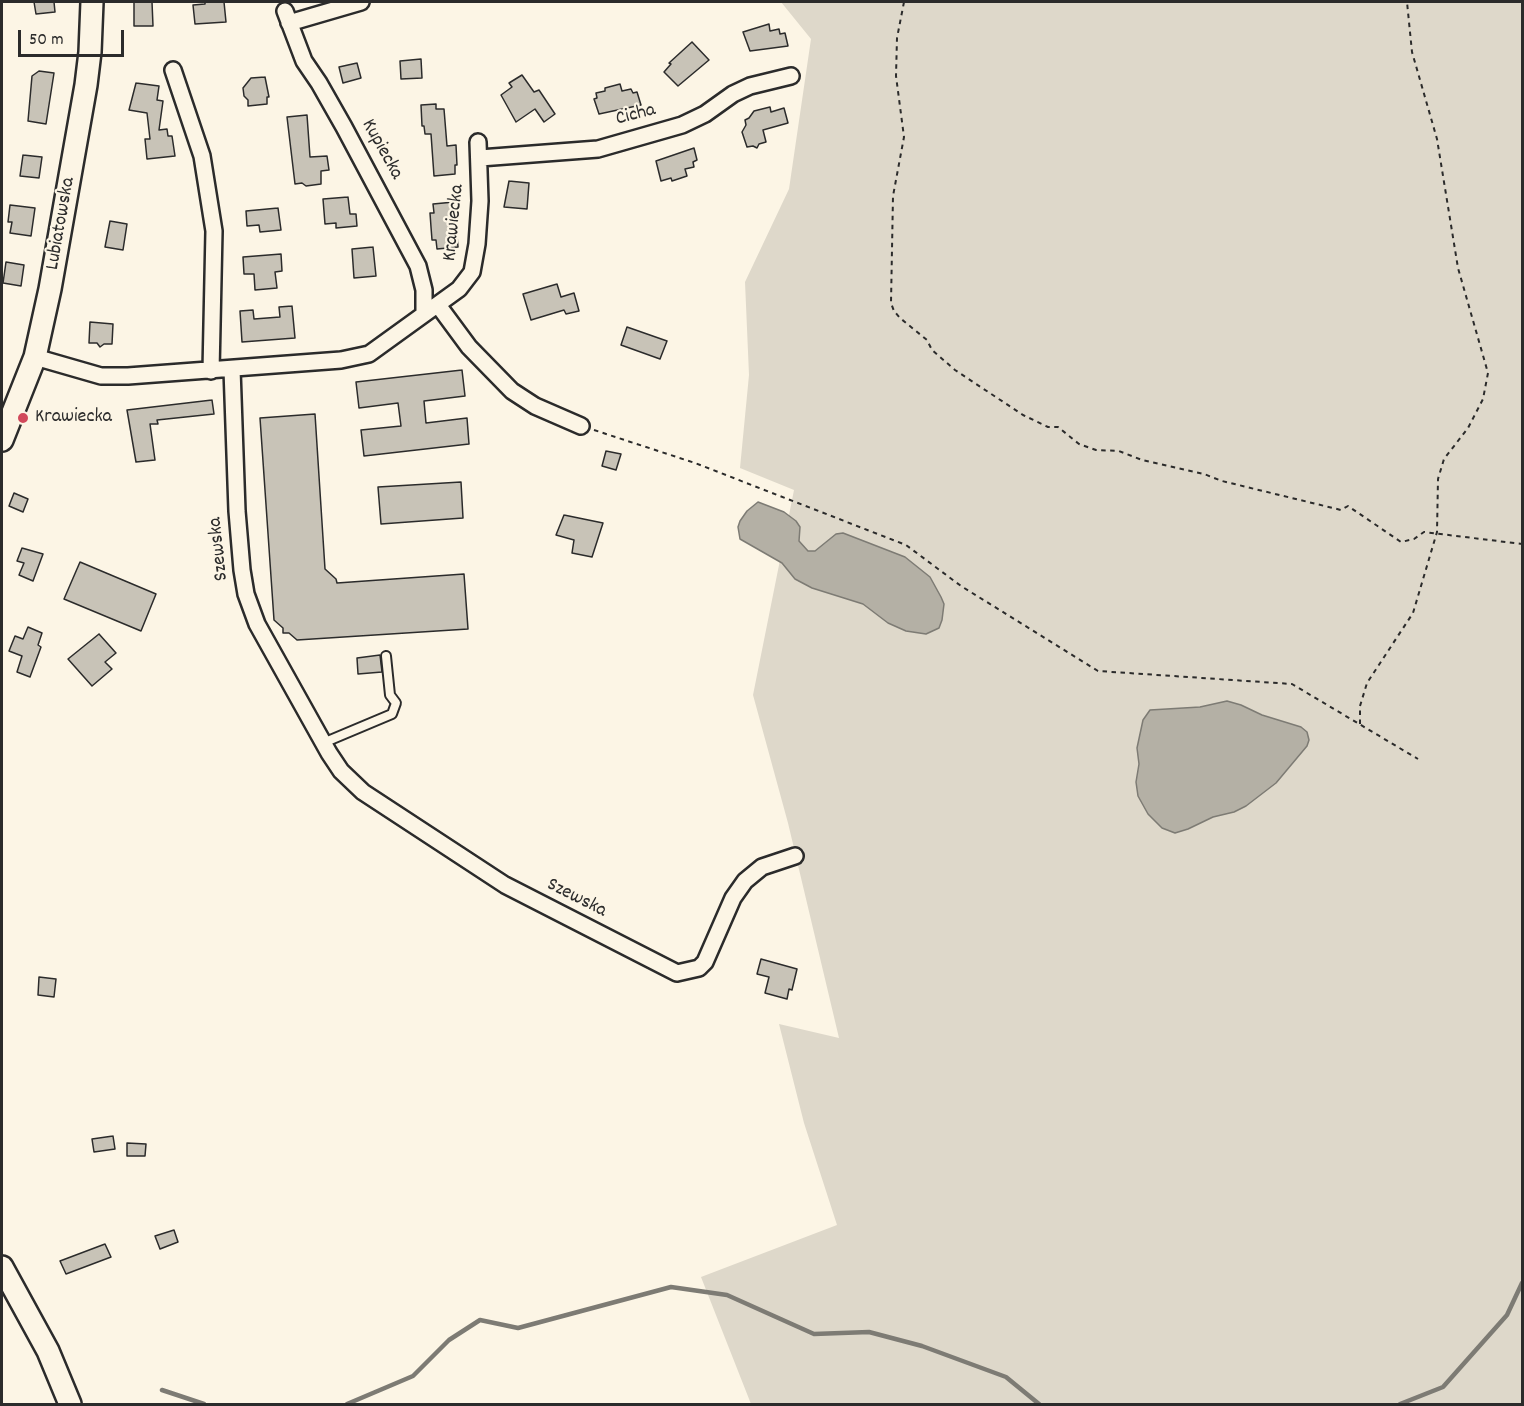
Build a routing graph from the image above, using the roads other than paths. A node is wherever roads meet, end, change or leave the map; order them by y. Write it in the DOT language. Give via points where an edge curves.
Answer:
graph roads {
  1 [pos="92,2"];
  2 [pos="361,2"];
  3 [pos="173,70"];
  4 [pos="791,76"];
  5 [pos="478,142"];
  6 [pos="480,158"];
  7 [pos="438,305"];
  8 [pos="424,314"];
  9 [pos="35,357"];
  10 [pos="232,369"];
  11 [pos="211,371"];
  12 [pos="580,426"];
  13 [pos="2,440"];
  14 [pos="386,656"];
  15 [pos="323,743"];
  16 [pos="795,856"];
  17 [pos="2,1267"];
  18 [pos="70,1404"];
  1 -- 9 [label="street, Lubiatowska" via="86,85"];
  2 -- 8 [label="street, Kupiecka" via="287,17 304,61 418,266"];
  3 -- 11 [label="street" via="202,156 214,231"];
  4 -- 6 [label="street, Cicha" via="750,86 682,125 598,149"];
  5 -- 6 [label="street, Krawiecka"];
  6 -- 7 [label="street, Krawiecka" via="477,244 472,272 459,289"];
  7 -- 8 [label="street, Krawiecka"];
  7 -- 12 [label="street" via="469,347 512,391"];
  8 -- 10 [label="street, Krawiecka" via="369,354 356,358"];
  9 -- 11 [label="street, Krawiecka" via="101,376"];
  9 -- 13 [label="street, Lubiatowska"];
  10 -- 11 [label="street, Krawiecka"];
  10 -- 15 [label="street, Szewska" via="237,511 246,594 257,624"];
  14 -- 15 [label="lane" via="390,695 396,703 392,714"];
  15 -- 16 [label="street, Szewska" via="341,771 363,792 504,885 677,973 699,968 705,962 733,898 745,881 762,867"];
  17 -- 18 [label="street" via="48,1351"];
}
